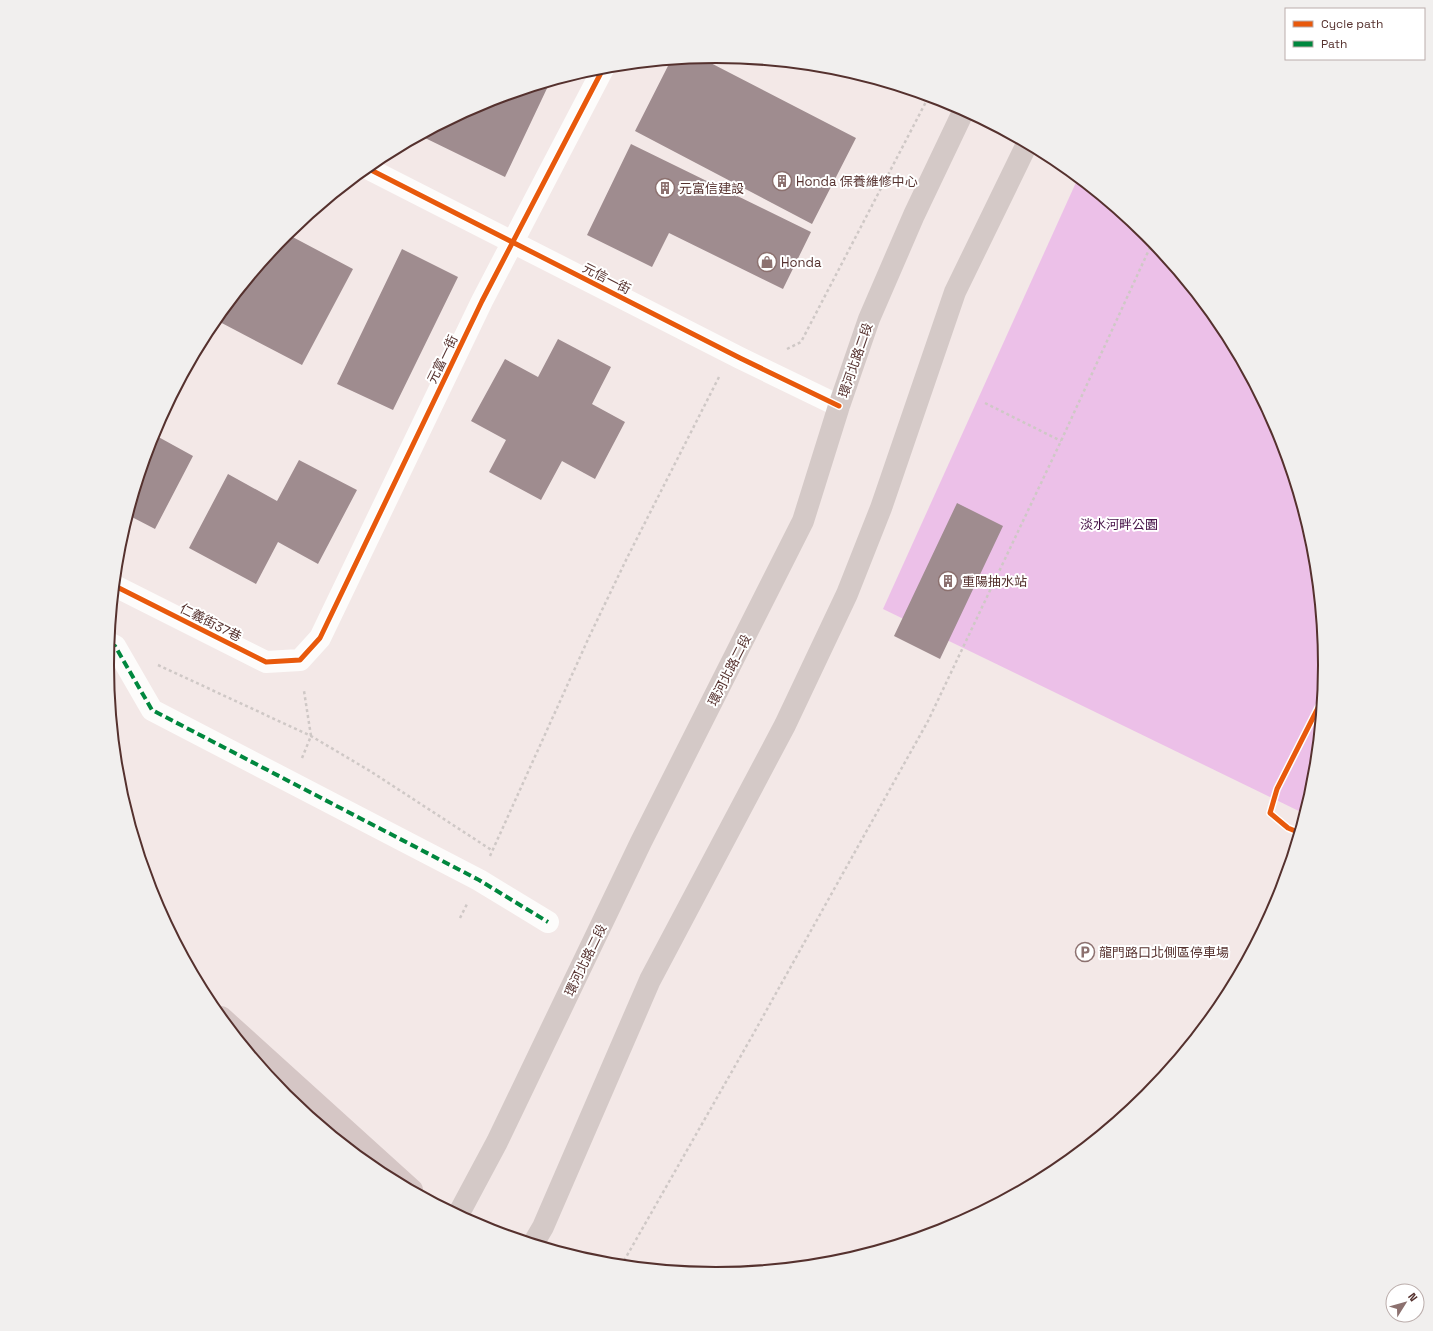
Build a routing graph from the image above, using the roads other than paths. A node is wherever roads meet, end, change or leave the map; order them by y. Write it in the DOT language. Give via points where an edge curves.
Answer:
graph roads {
  1 [pos="600,75"];
  2 [pos="961,115"];
  3 [pos="1025,148"];
  4 [pos="373,171"];
  5 [pos="512,243"];
  6 [pos="839,406"];
  7 [pos="119,588"];
  8 [pos="115,646"];
  9 [pos="300,660"];
  10 [pos="548,922"];
  11 [pos="243,1037"];
  12 [pos="394,1173"];
  13 [pos="460,1211"];
  14 [pos="536,1240"];
  1 -- 5 [label="street, 元富一街"];
  2 -- 6 [label="main road, 環河北路二段" via="868,319"];
  3 -- 14 [label="main road" via="955,292 881,508 847,594 785,725 650,980"];
  4 -- 5 [label="street, 元信一街"];
  5 -- 6 [label="street, 元信一街"];
  5 -- 9 [label="street, 元富一街" via="320,638"];
  6 -- 13 [label="main road, 環河北路二段" via="804,521 641,842 497,1142"];
  7 -- 9 [label="street, 仁義街37巷" via="266,662"];
  8 -- 10 [label="street" via="152,710 479,880"];
  11 -- 12 [label="highway"];
}
